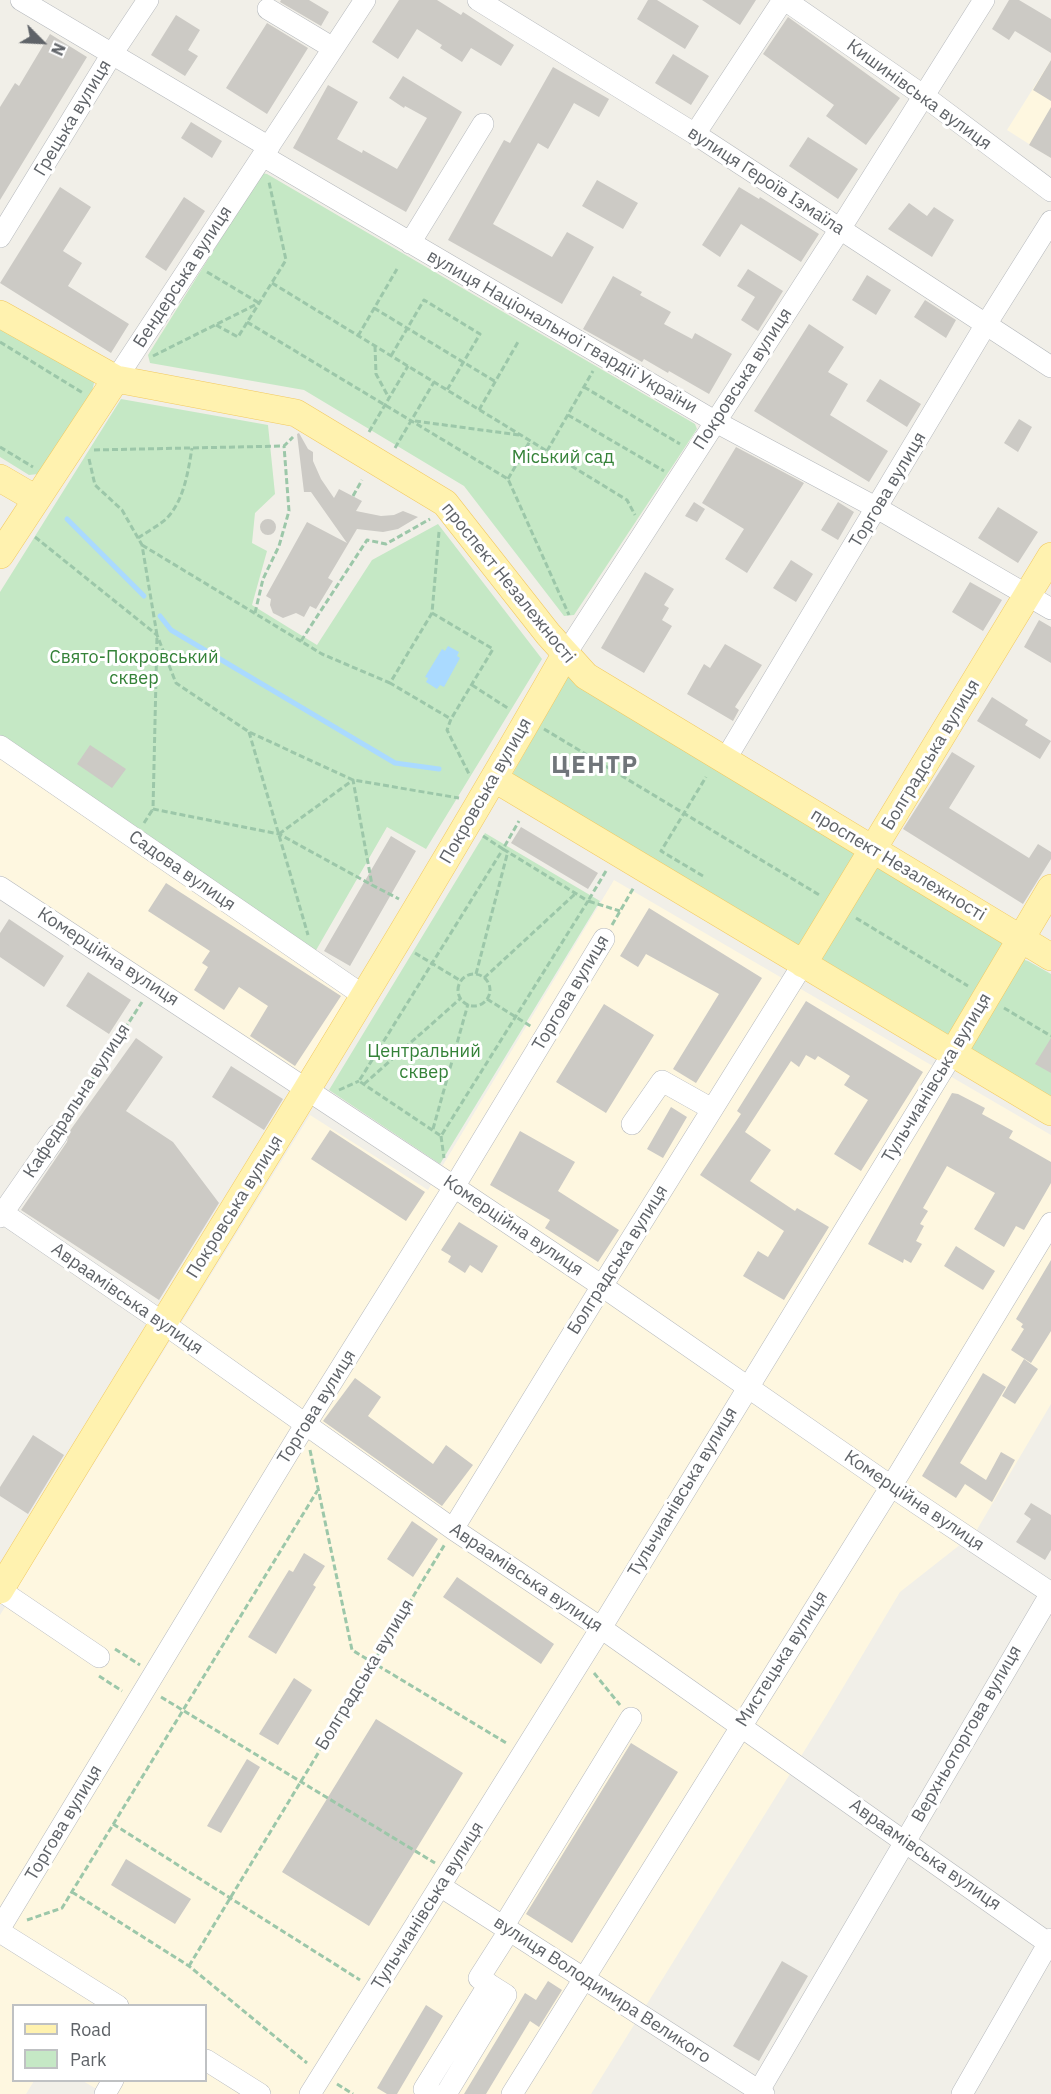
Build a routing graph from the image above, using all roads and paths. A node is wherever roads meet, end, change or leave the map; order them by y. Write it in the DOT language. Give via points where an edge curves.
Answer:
graph roads {
  1 [pos="21,0"];
  2 [pos="148,0"];
  3 [pos="365,0"];
  4 [pos="478,0"];
  5 [pos="784,0"];
  6 [pos="984,0"];
  7 [pos="268,9"];
  8 [pos="333,48"];
  9 [pos="112,54"];
  10 [pos="924,96"];
  11 [pos="483,124"];
  12 [pos="695,134"];
  13 [pos="266,151"];
  14 [pos="268,181"];
  15 [pos="1051,191"];
  16 [pos="1051,221"];
  17 [pos="840,230"];
  18 [pos="3,232"];
  19 [pos="410,243"];
  20 [pos="197,266"];
  21 [pos="397,269"];
  22 [pos="272,283"];
  23 [pos="259,303"];
  24 [pos="374,308"];
  25 [pos="0,314"];
  26 [pos="247,322"];
  27 [pos="216,325"];
  28 [pos="985,326"];
  29 [pos="407,328"];
  30 [pos="358,336"];
  31 [pos="0,342"];
  32 [pos="518,342"];
  33 [pos="375,346"];
  34 [pos="391,356"];
  35 [pos="144,361"];
  36 [pos="463,362"];
  37 [pos="408,366"];
  38 [pos="1051,368"];
  39 [pos="594,370"];
  40 [pos="116,380"];
  41 [pos="434,382"];
  42 [pos="496,382"];
  43 [pos="584,387"];
  44 [pos="447,390"];
  45 [pos="84,393"];
  46 [pos="389,398"];
  47 [pos="385,405"];
  48 [pos="479,410"];
  49 [pos="568,415"];
  50 [pos="411,421"];
  51 [pos="716,422"];
  52 [pos="297,433"];
  53 [pos="368,433"];
  54 [pos="520,435"];
  55 [pos="530,441"];
  56 [pos="682,445"];
  57 [pos="284,446"];
  58 [pos="0,447"];
  59 [pos="192,448"];
  60 [pos="394,449"];
  61 [pos="547,451"];
  62 [pos="34,468"];
  63 [pos="671,475"];
  64 [pos="0,478"];
  65 [pos="508,479"];
  66 [pos="362,480"];
  67 [pos="352,496"];
  68 [pos="36,499"];
  69 [pos="877,508"];
  70 [pos="434,516"];
  71 [pos="637,519"];
  72 [pos="440,521"];
  73 [pos="31,534"];
  74 [pos="138,538"];
  75 [pos="142,545"];
  76 [pos="0,555"];
  77 [pos="1051,556"];
  78 [pos="1027,595"];
  79 [pos="1051,609"];
  80 [pos="255,613"];
  81 [pos="432,613"];
  82 [pos="570,620"];
  83 [pos="157,635"];
  84 [pos="301,641"];
  85 [pos="566,655"];
  86 [pos="390,683"];
  87 [pos="471,685"];
  88 [pos="516,713"];
  89 [pos="451,719"];
  90 [pos="538,725"];
  91 [pos="249,732"];
  92 [pos="0,746"];
  93 [pos="716,769"];
  94 [pos="353,780"];
  95 [pos="488,790"];
  96 [pos="683,813"];
  97 [pos="519,821"];
  98 [pos="279,834"];
  99 [pos="483,837"];
  100 [pos="503,849"];
  101 [pos="873,850"];
  102 [pos="660,851"];
  103 [pos="508,852"];
  104 [pos="606,871"];
  105 [pos="372,885"];
  106 [pos="0,887"];
  107 [pos="634,887"];
  108 [pos="1051,888"];
  109 [pos="576,893"];
  110 [pos="588,901"];
  111 [pos="829,901"];
  112 [pos="417,908"];
  113 [pos="620,911"];
  114 [pos="849,913"];
  115 [pos="604,939"];
  116 [pos="1021,939"];
  117 [pos="413,952"];
  118 [pos="1051,957"];
  119 [pos="432,963"];
  120 [pos="316,964"];
  121 [pos="803,964"];
  122 [pos="476,974"];
  123 [pos="484,978"];
  124 [pos="461,981"];
  125 [pos="152,986"];
  126 [pos="975,990"];
  127 [pos="364,996"];
  128 [pos="461,998"];
  129 [pos="487,999"];
  130 [pos="468,1004"];
  131 [pos="1004,1008"];
  132 [pos="516,1017"];
  133 [pos="546,1035"];
  134 [pos="1051,1036"];
  135 [pos="953,1053"];
  136 [pos="364,1084"];
  137 [pos="308,1089"];
  138 [pos="712,1109"];
  139 [pos="1051,1112"];
  140 [pos="632,1124"];
  141 [pos="433,1130"];
  142 [pos="57,1135"];
  143 [pos="454,1187"];
  144 [pos="1,1214"];
  145 [pos="1051,1223"];
  146 [pos="602,1286"];
  147 [pos="163,1323"];
  148 [pos="747,1387"];
  149 [pos="305,1425"];
  150 [pos="891,1486"];
  151 [pos="319,1488"];
  152 [pos="453,1529"];
  153 [pos="0,1590"];
  154 [pos="1051,1593"];
  155 [pos="601,1628"];
  156 [pos="99,1657"];
  157 [pos="582,1658"];
  158 [pos="373,1662"];
  159 [pos="146,1688"];
  160 [pos="183,1710"];
  161 [pos="631,1718"];
  162 [pos="740,1726"];
  163 [pos="522,1753"];
  164 [pos="301,1781"];
  165 [pos="113,1824"];
  166 [pos="905,1841"];
  167 [pos="444,1879"];
  168 [pos="72,1892"];
  169 [pos="231,1897"];
  170 [pos="7,1928"];
  171 [pos="506,1929"];
  172 [pos="1050,1942"];
  173 [pos="189,1965"];
  174 [pos="583,1979"];
  175 [pos="489,1984"];
  176 [pos="375,1990"];
  177 [pos="115,2004"];
  178 [pos="207,2061"];
  179 [pos="322,2075"];
  180 [pos="760,2093"];
  181 [pos="260,2094"];
  182 [pos="310,2094"];
  183 [pos="353,2094"];
  184 [pos="433,2094"];
  185 [pos="446,2094"];
  186 [pos="512,2094"];
  187 [pos="962,2094"];
  1 -- 9 [label="street, вулиця Національної гвардії України"];
  2 -- 9 [label="street, Грецька вулиця"];
  3 -- 8 [label="street, Бендерська вулиця"];
  4 -- 12 [label="street, вулиця Героїв Ізмаїла"];
  5 -- 10 [label="street, Кишинівська вулиця"];
  5 -- 12 [label="street"];
  6 -- 10 [label="street, Покровська вулиця"];
  7 -- 8 [label="street"];
  8 -- 13 [label="street, Бендерська вулиця"];
  9 -- 13 [label="street, вулиця Національної гвардії України"];
  9 -- 18 [label="street, Грецька вулиця"];
  10 -- 15 [label="street, Кишинівська вулиця"];
  10 -- 17 [label="street, Покровська вулиця"];
  11 -- 19 [label="street"];
  12 -- 17 [label="street, вулиця Героїв Ізмаїла"];
  13 -- 19 [label="street, вулиця Національної гвардії України"];
  13 -- 40 [label="street, Бендерська вулиця"];
  14 -- 22 [label="path" via="286,260"];
  16 -- 28 [label="street, Торгова вулиця"];
  17 -- 28 [label="street, вулиця Героїв Ізмаїла"];
  17 -- 51 [label="street, Покровська вулиця"];
  19 -- 51 [label="street, вулиця Національної гвардії України"];
  20 -- 23 [label="path"];
  21 -- 24 [label="path"];
  22 -- 23 [label="path"];
  22 -- 30 [label="path"];
  23 -- 26 [label="path"];
  23 -- 27 [label="path"];
  24 -- 29 [label="path"];
  24 -- 30 [label="path"];
  25 -- 40 [label="main road, проспект Незалежності"];
  26 -- 27 [label="path" via="238,337"];
  26 -- 47 [label="path"];
  27 -- 35 [label="path"];
  28 -- 38 [label="street, вулиця Героїв Ізмаїла"];
  28 -- 69 [label="street, Торгова вулиця"];
  29 -- 34 [label="path"];
  29 -- 36 [label="path"];
  29 -- 36 [label="path" via="424,300 480,334"];
  30 -- 33 [label="path"];
  31 -- 45 [label="path"];
  32 -- 42 [label="path"];
  33 -- 34 [label="path"];
  33 -- 46 [label="path" via="376,374"];
  34 -- 37 [label="path"];
  36 -- 42 [label="path"];
  36 -- 44 [label="path"];
  37 -- 41 [label="path"];
  37 -- 46 [label="path"];
  39 -- 43 [label="path"];
  40 -- 68 [label="main road, Бендерська вулиця"];
  40 -- 85 [label="main road, проспект Незалежності" via="296,413 445,503"];
  41 -- 44 [label="path"];
  41 -- 50 [label="path"];
  42 -- 48 [label="path"];
  43 -- 49 [label="path"];
  43 -- 56 [label="path"];
  44 -- 48 [label="path"];
  46 -- 47 [label="path"];
  47 -- 50 [label="path"];
  47 -- 53 [label="path"];
  48 -- 54 [label="path"];
  49 -- 61 [label="path"];
  49 -- 63 [label="path"];
  50 -- 54 [label="path"];
  50 -- 60 [label="path"];
  50 -- 65 [label="path"];
  51 -- 69 [label="street, вулиця Національної гвардії України"];
  51 -- 85 [label="street, Покровська вулиця"];
  52 -- 57 [label="path"];
  54 -- 55 [label="path"];
  55 -- 61 [label="path"];
  55 -- 65 [label="path"];
  57 -- 59 [label="path"];
  57 -- 80 [label="path" via="289,511 279,546 263,579"];
  58 -- 62 [label="path"];
  59 -- 74 [label="path" via="178,502 166,519"];
  59 -- 74 [label="path" via="87,450 95,485 122,510"];
  61 -- 71 [label="path" via="627,500"];
  64 -- 68 [label="main road"];
  65 -- 82 [label="path"];
  66 -- 67 [label="path"];
  68 -- 76 [label="main road, Бендерська вулиця"];
  69 -- 78 [label="street, вулиця Національної гвардії України"];
  69 -- 93 [label="street, Торгова вулиця"];
  70 -- 84 [label="path" via="386,544 366,540"];
  72 -- 81 [label="path"];
  73 -- 83 [label="path"];
  74 -- 75 [label="path"];
  75 -- 80 [label="path"];
  75 -- 83 [label="path"];
  77 -- 78 [label="main road, Болградська вулиця"];
  78 -- 79 [label="street, вулиця Національної гвардії України"];
  78 -- 101 [label="main road, Болградська вулиця"];
  80 -- 84 [label="path"];
  81 -- 86 [label="path"];
  81 -- 87 [label="path" via="493,649"];
  83 -- 91 [label="path" via="176,683"];
  83 -- 98 [label="path" via="153,809"];
  84 -- 86 [label="path"];
  85 -- 93 [label="main road, проспект Незалежності" via="586,676"];
  85 -- 95 [label="main road, Покровська вулиця"];
  86 -- 89 [label="path"];
  87 -- 88 [label="path"];
  87 -- 89 [label="path"];
  89 -- 95 [label="path" via="447,730"];
  90 -- 96 [label="path"];
  91 -- 94 [label="path"];
  91 -- 98 [label="path"];
  92 -- 120 [label="street, Садова вулиця"];
  93 -- 96 [label="path"];
  93 -- 101 [label="main road, проспект Незалежності"];
  94 -- 95 [label="path"];
  94 -- 98 [label="path"];
  94 -- 105 [label="path"];
  95 -- 112 [label="main road, Покровська вулиця"];
  95 -- 121 [label="main road"];
  96 -- 102 [label="path"];
  96 -- 111 [label="path"];
  97 -- 100 [label="path"];
  98 -- 105 [label="path"];
  98 -- 120 [label="path"];
  99 -- 100 [label="path"];
  100 -- 103 [label="path"];
  100 -- 119 [label="path"];
  101 -- 116 [label="main road, проспект Незалежності"];
  101 -- 121 [label="main road, Болградська вулиця"];
  103 -- 109 [label="path"];
  103 -- 122 [label="path"];
  104 -- 110 [label="path"];
  105 -- 112 [label="path"];
  106 -- 125 [label="street, Комерційна вулиця"];
  107 -- 113 [label="path, Торгова вулиця"];
  108 -- 116 [label="main road, Тульчианівська вулиця"];
  109 -- 110 [label="path"];
  109 -- 123 [label="path"];
  110 -- 113 [label="path"];
  110 -- 132 [label="path"];
  112 -- 127 [label="main road, Покровська вулиця"];
  113 -- 115 [label="path, Торгова вулиця"];
  114 -- 126 [label="path"];
  115 -- 133 [label="street, Торгова вулиця"];
  116 -- 118 [label="main road, проспект Незалежності"];
  116 -- 135 [label="main road, Тульчианівська вулиця"];
  117 -- 119 [label="path"];
  119 -- 124 [label="path"];
  119 -- 136 [label="path" via="359,1081"];
  120 -- 127 [label="street, Садова вулиця"];
  121 -- 135 [label="main road"];
  121 -- 138 [label="street, Болградська вулиця"];
  122 -- 123 [label="path"];
  122 -- 124 [label="path"];
  123 -- 129 [label="path" via="490,992"];
  124 -- 128 [label="path"];
  125 -- 137 [label="street, Комерційна вулиця"];
  125 -- 142 [label="path, Кафедральна вулиця"];
  127 -- 137 [label="main road, Покровська вулиця"];
  128 -- 130 [label="path"];
  128 -- 136 [label="path"];
  129 -- 130 [label="path" via="477,1005"];
  129 -- 132 [label="path"];
  130 -- 141 [label="path"];
  131 -- 134 [label="path"];
  132 -- 133 [label="path"];
  132 -- 141 [label="path" via="441,1136"];
  133 -- 143 [label="street, Торгова вулиця"];
  135 -- 139 [label="main road"];
  135 -- 148 [label="street, Тульчианівська вулиця"];
  136 -- 141 [label="path"];
  137 -- 143 [label="street, Комерційна вулиця"];
  137 -- 147 [label="main road, Покровська вулиця"];
  138 -- 140 [label="street" via="662,1081"];
  138 -- 146 [label="street, Болградська вулиця"];
  142 -- 144 [label="street, Кафедральна вулиця"];
  143 -- 146 [label="street, Комерційна вулиця"];
  143 -- 149 [label="street, Торгова вулиця"];
  144 -- 147 [label="street, Авраамівська вулиця"];
  145 -- 150 [label="street, Мистецька вулиця"];
  146 -- 148 [label="street, Комерційна вулиця"];
  146 -- 152 [label="street, Болградська вулиця"];
  147 -- 149 [label="street, Авраамівська вулиця"];
  147 -- 153 [label="main road, Покровська вулиця"];
  148 -- 150 [label="street, Комерційна вулиця"];
  148 -- 155 [label="street, Тульчианівська вулиця"];
  149 -- 151 [label="path"];
  149 -- 152 [label="street, Авраамівська вулиця"];
  149 -- 159 [label="street, Торгова вулиця"];
  150 -- 154 [label="street, Комерційна вулиця"];
  150 -- 162 [label="street, Мистецька вулиця"];
  151 -- 158 [label="path" via="352,1650"];
  151 -- 160 [label="path"];
  152 -- 155 [label="street, Авраамівська вулиця"];
  152 -- 158 [label="path, Болградська вулиця"];
  153 -- 156 [label="street"];
  154 -- 166 [label="street, Верхньоторгова вулиця"];
  155 -- 157 [label="street, Тульчианівська вулиця"];
  155 -- 162 [label="street, Авраамівська вулиця"];
  156 -- 159 [label="path"];
  156 -- 159 [label="path"];
  157 -- 161 [label="path"];
  157 -- 163 [label="street, Тульчианівська вулиця"];
  158 -- 163 [label="path"];
  158 -- 164 [label="path, Болградська вулиця"];
  159 -- 160 [label="path"];
  159 -- 170 [label="street, Торгова вулиця"];
  160 -- 164 [label="path"];
  160 -- 165 [label="path"];
  161 -- 171 [label="street"];
  162 -- 166 [label="street, Авраамівська вулиця"];
  162 -- 174 [label="street, Мистецька вулиця"];
  163 -- 167 [label="street, Тульчианівська вулиця"];
  164 -- 167 [label="path"];
  164 -- 169 [label="path, Болградська вулиця"];
  165 -- 168 [label="path"];
  165 -- 169 [label="path"];
  166 -- 172 [label="street, Авраамівська вулиця"];
  166 -- 180 [label="street, Верхньоторгова вулиця"];
  167 -- 171 [label="street, вулиця Володимира Великого"];
  167 -- 176 [label="street, Тульчианівська вулиця"];
  168 -- 170 [label="path" via="62,1908"];
  168 -- 173 [label="path"];
  169 -- 173 [label="path, Болградська вулиця"];
  169 -- 176 [label="path"];
  170 -- 177 [label="street"];
  171 -- 174 [label="street, вулиця Володимира Великого"];
  171 -- 175 [label="street" via="479,1978"];
  172 -- 187 [label="street"];
  173 -- 179 [label="path"];
  174 -- 180 [label="street, вулиця Володимира Великого"];
  174 -- 186 [label="street, Мистецька вулиця"];
  175 -- 184 [label="street" via="424,2089"];
  175 -- 185 [label="street" via="506,1995"];
  176 -- 179 [label="street, Тульчианівська вулиця"];
  178 -- 181 [label="street"];
  179 -- 182 [label="street, Тульчианівська вулиця"];
  179 -- 183 [label="path"];
}
